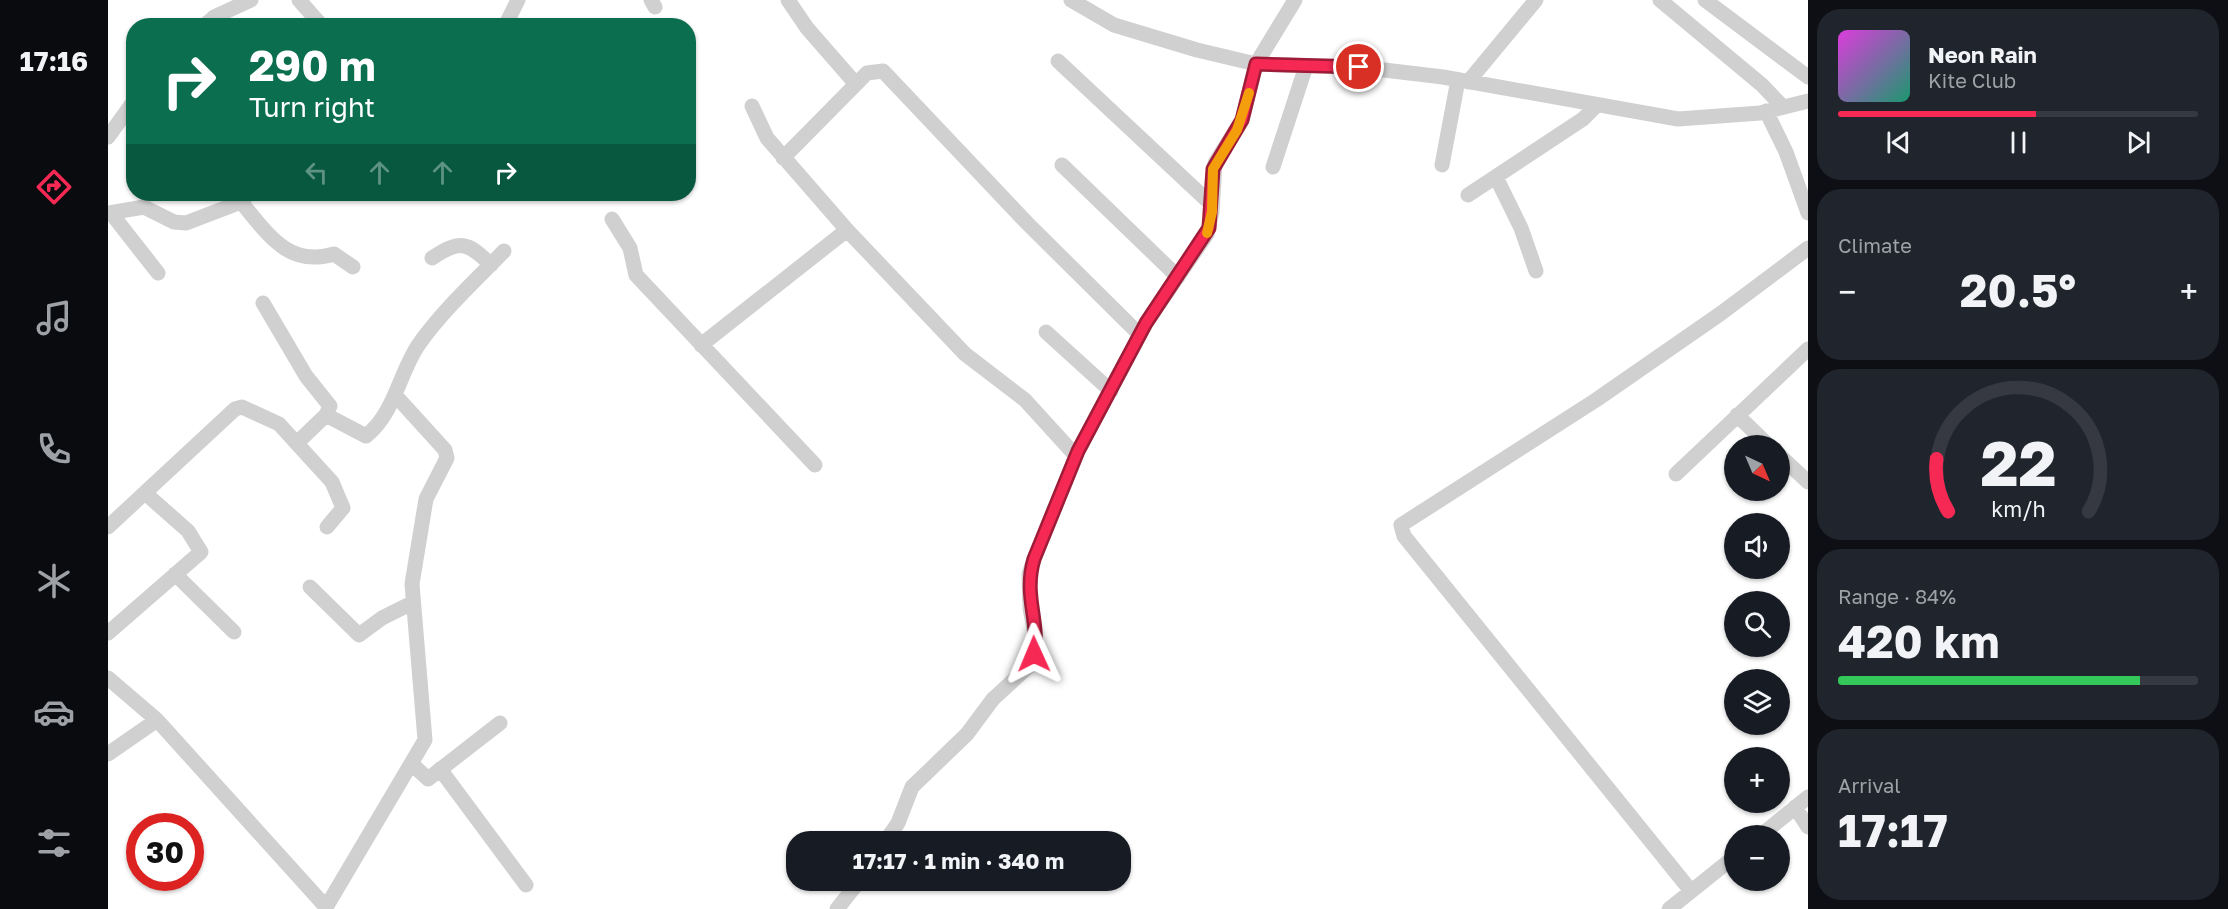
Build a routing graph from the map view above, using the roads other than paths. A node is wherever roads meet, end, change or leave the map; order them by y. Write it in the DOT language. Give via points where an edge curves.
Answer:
graph roads {
  1 [pos="298,0"];
  2 [pos="518,0"];
  3 [pos="788,0"];
  4 [pos="1071,0"];
  5 [pos="1295,0"];
  6 [pos="1536,0"];
  7 [pos="1660,0"];
  8 [pos="1705,0"];
  9 [pos="240,2"];
  10 [pos="1094,6"];
  11 [pos="216,18"];
  12 [pos="315,18"];
  13 [pos="509,18"];
  14 [pos="1058,61"];
  15 [pos="1256,64"];
  16 [pos="1306,66"];
  17 [pos="1808,77"];
  18 [pos="1463,81"];
  19 [pos="855,83"];
  20 [pos="1808,102"];
  21 [pos="1597,105"];
  22 [pos="752,106"];
  23 [pos="1783,107"];
  24 [pos="126,110"];
  25 [pos="1766,111"];
  26 [pos="110,129"];
  27 [pos="783,158"];
  28 [pos="1062,165"];
  29 [pos="1442,165"];
  30 [pos="1273,167"];
  31 [pos="1496,177"];
  32 [pos="1468,195"];
  33 [pos="237,201"];
  34 [pos="246,201"];
  35 [pos="1212,205"];
  36 [pos="110,213"];
  37 [pos="1808,213"];
  38 [pos="612,219"];
  39 [pos="847,230"];
  40 [pos="1808,248"];
  41 [pos="504,251"];
  42 [pos="432,258"];
  43 [pos="491,265"];
  44 [pos="353,267"];
  45 [pos="1536,271"];
  46 [pos="158,273"];
  47 [pos="1178,277"];
  48 [pos="263,303"];
  49 [pos="1047,332"];
  50 [pos="1140,335"];
  51 [pos="701,345"];
  52 [pos="1808,349"];
  53 [pos="1111,391"];
  54 [pos="396,396"];
  55 [pos="326,415"];
  56 [pos="1737,415"];
  57 [pos="1758,435"];
  58 [pos="298,442"];
  59 [pos="1076,456"];
  60 [pos="815,465"];
  61 [pos="1790,465"];
  62 [pos="1676,474"];
  63 [pos="1808,482"];
  64 [pos="145,494"];
  65 [pos="108,527"];
  66 [pos="327,527"];
  67 [pos="175,574"];
  68 [pos="310,587"];
  69 [pos="412,603"];
  70 [pos="234,632"];
  71 [pos="108,633"];
  72 [pos="108,678"];
  73 [pos="157,720"];
  74 [pos="500,723"];
  75 [pos="108,754"];
  76 [pos="413,765"];
  77 [pos="440,769"];
  78 [pos="1808,797"];
  79 [pos="1795,807"];
  80 [pos="1773,825"];
  81 [pos="1808,827"];
  82 [pos="893,831"];
  83 [pos="1724,865"];
  84 [pos="526,885"];
  85 [pos="851,891"];
  86 [pos="1691,891"];
  87 [pos="326,908"];
  88 [pos="837,909"];
  89 [pos="1669,909"];
  1 -- 12 [label="street"];
  2 -- 13 [label="street"];
  3 -- 19 [label="street"];
  4 -- 10 [label="street"];
  5 -- 15 [label="street"];
  6 -- 18 [label="street"];
  7 -- 23 [label="street"];
  8 -- 17 [label="street"];
  9 -- 11 [label="street"];
  10 -- 15 [label="street" via="1114,25"];
  14 -- 35 [label="street"];
  15 -- 16 [label="street"];
  15 -- 35 [label="street" via="1242,120 1213,169"];
  16 -- 18 [label="street" via="1359,67"];
  16 -- 30 [label="street"];
  18 -- 21 [label="street"];
  18 -- 29 [label="street"];
  19 -- 27 [label="street"];
  19 -- 50 [label="street" via="867,73 883,71"];
  20 -- 23 [label="street"];
  21 -- 25 [label="street" via="1678,119"];
  21 -- 31 [label="street" via="1583,119"];
  22 -- 27 [label="street" via="767,138"];
  23 -- 25 [label="street"];
  24 -- 26 [label="street"];
  25 -- 37 [label="street"];
  27 -- 39 [label="street"];
  28 -- 47 [label="street"];
  31 -- 32 [label="street"];
  31 -- 45 [label="street" via="1521,228"];
  33 -- 36 [label="street" via="186,223 174,222 144,207"];
  34 -- 44 [label="street" via="268,236 292,253 311,258 334,254"];
  35 -- 47 [label="street" via="1206,234"];
  36 -- 46 [label="street"];
  38 -- 51 [label="street" via="630,248 636,275"];
  39 -- 51 [label="street"];
  39 -- 59 [label="street" via="965,354 1025,400"];
  40 -- 86 [label="street" via="1596,400 1401,525 1404,536"];
  41 -- 43 [label="street"];
  42 -- 43 [label="street" via="459,244 472,246"];
  43 -- 54 [label="street" via="419,344"];
  47 -- 50 [label="street"];
  48 -- 55 [label="street" via="306,376 330,406"];
  49 -- 53 [label="street"];
  50 -- 53 [label="street"];
  51 -- 60 [label="street"];
  52 -- 56 [label="street"];
  53 -- 59 [label="street"];
  54 -- 55 [label="street" via="366,436"];
  54 -- 69 [label="street" via="445,450 447,458 426,499"];
  55 -- 58 [label="street"];
  56 -- 57 [label="street"];
  56 -- 62 [label="street"];
  58 -- 64 [label="street" via="272,420 242,407 235,409"];
  58 -- 66 [label="street" via="332,482 343,508"];
  59 -- 82 [label="street" via="1029,574 1036,640 1029,666 912,787"];
  61 -- 63 [label="street"];
  64 -- 65 [label="street"];
  64 -- 67 [label="street" via="188,531 199,546 201,552"];
  67 -- 70 [label="street"];
  67 -- 71 [label="street"];
  68 -- 69 [label="street" via="359,635"];
  69 -- 76 [label="street" via="425,740"];
  72 -- 73 [label="street"];
  73 -- 75 [label="street"];
  73 -- 87 [label="street"];
  74 -- 77 [label="street"];
  76 -- 77 [label="street" via="428,779"];
  76 -- 87 [label="street"];
  77 -- 84 [label="street"];
  78 -- 79 [label="street"];
  79 -- 80 [label="street"];
  79 -- 81 [label="street"];
  83 -- 86 [label="street"];
  85 -- 88 [label="street"];
  86 -- 89 [label="street"];
}
